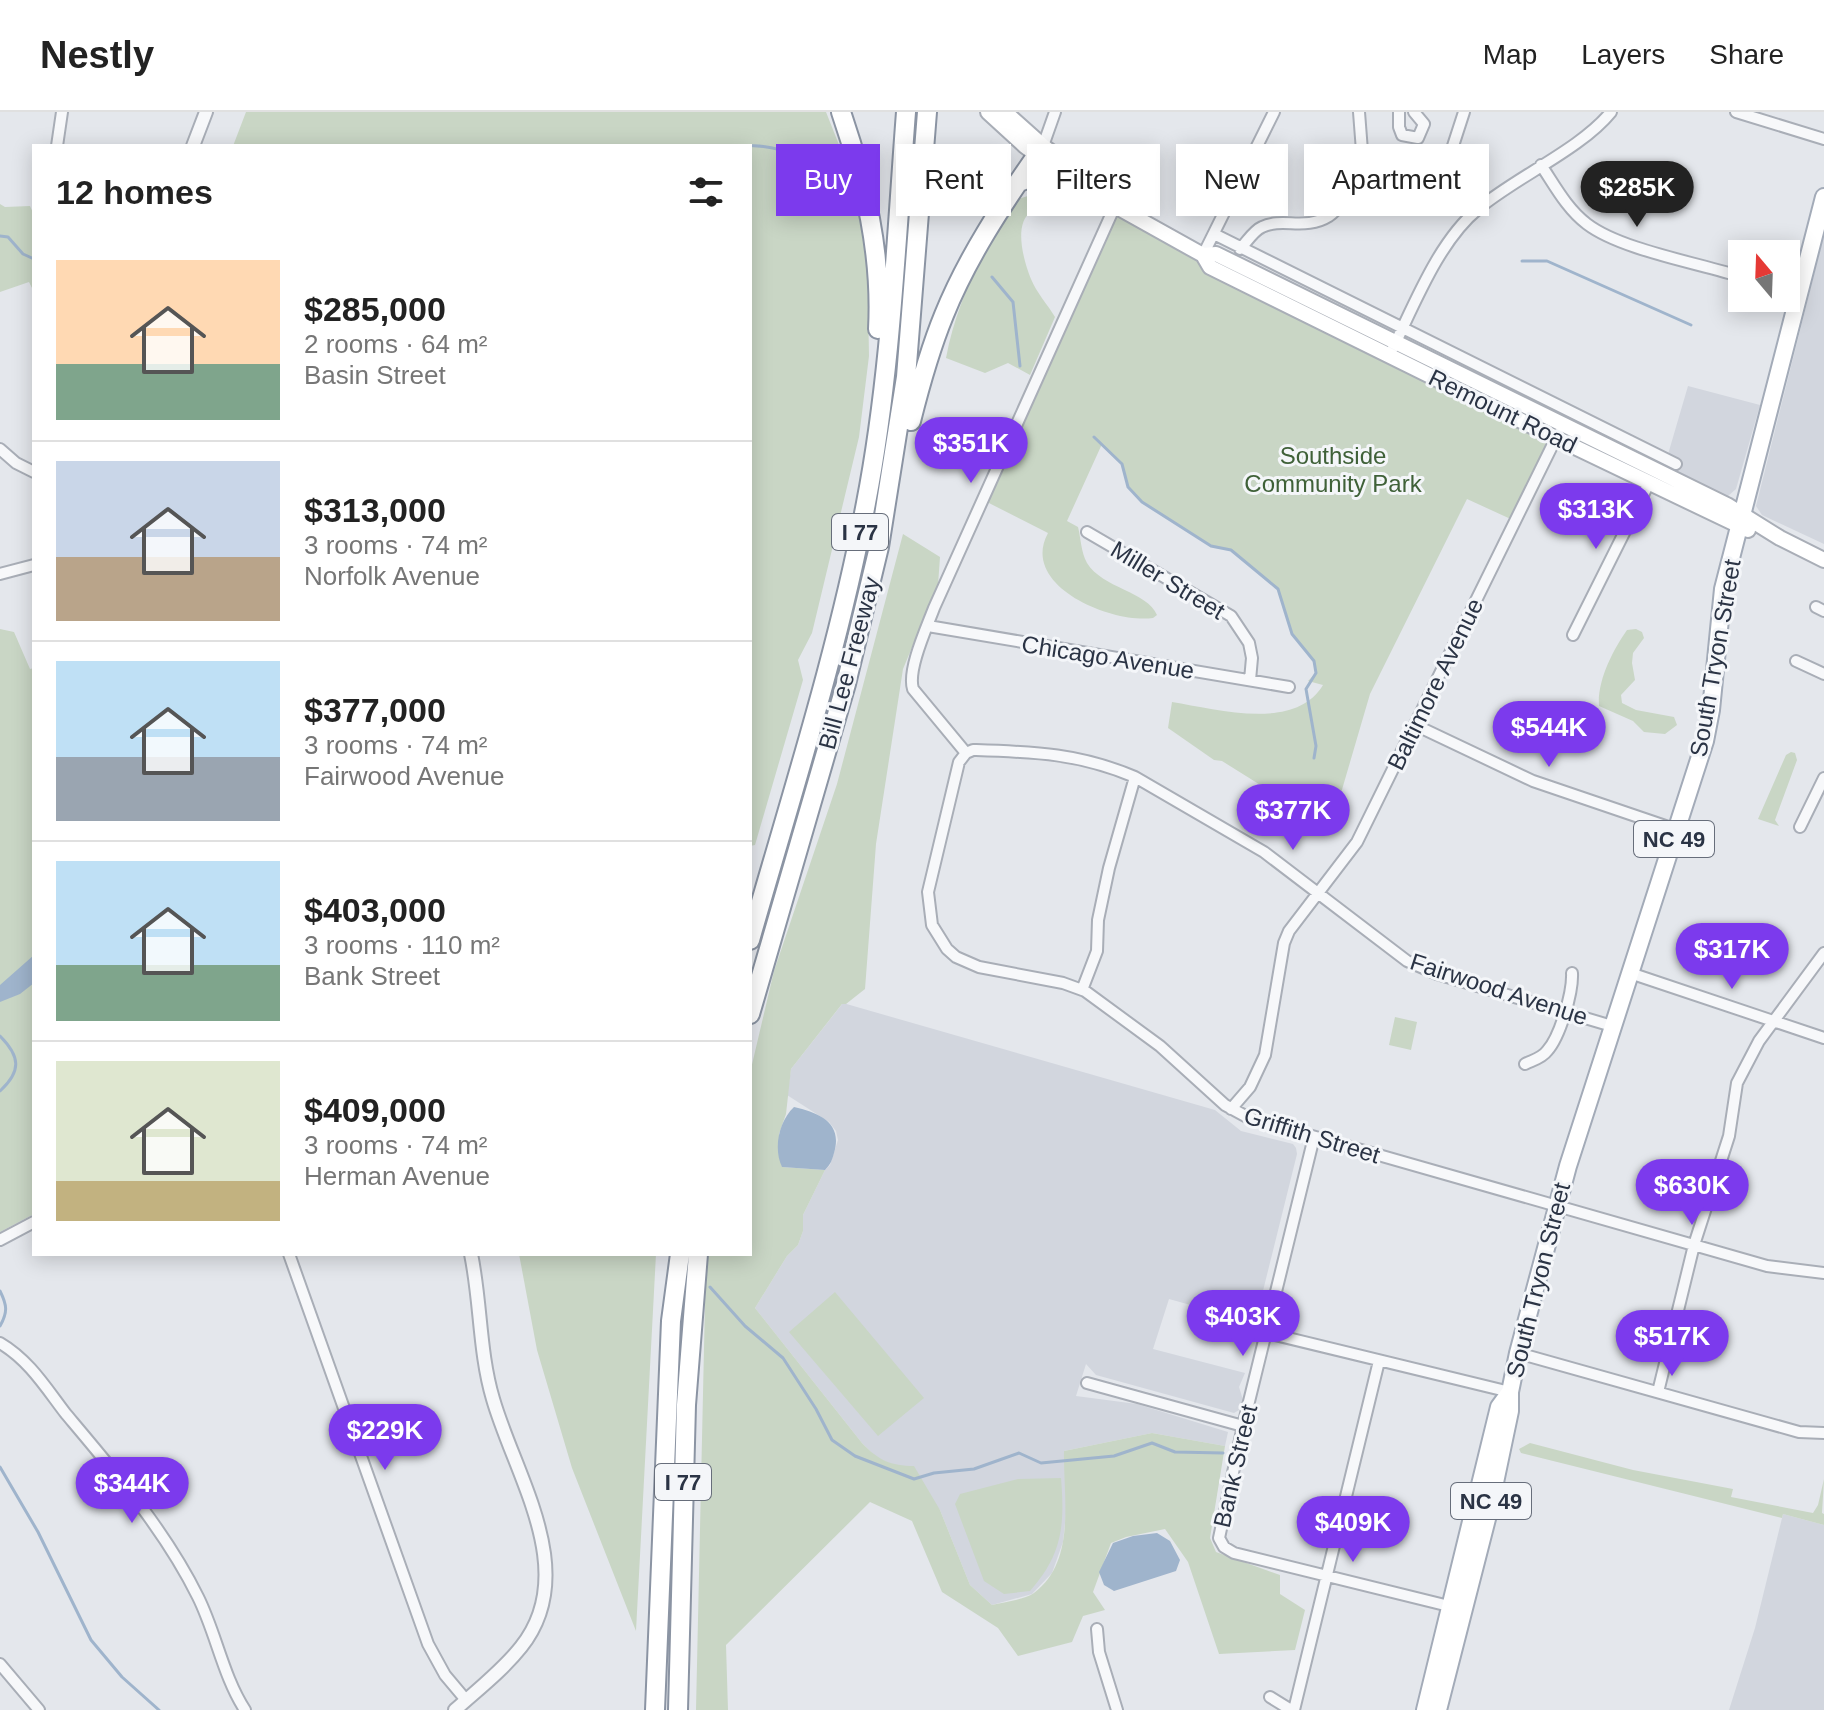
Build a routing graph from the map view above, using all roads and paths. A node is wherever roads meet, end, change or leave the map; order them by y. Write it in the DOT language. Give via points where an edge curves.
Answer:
graph roads {
  1 [pos="62,112"];
  2 [pos="206,112"];
  3 [pos="841,112"];
  4 [pos="906,112"];
  5 [pos="927,112"];
  6 [pos="988,112"];
  7 [pos="1005,112"];
  8 [pos="1055,112"];
  9 [pos="1274,112"];
  10 [pos="1359,112"];
  11 [pos="1399,112"];
  12 [pos="1414,112"];
  13 [pos="1464,112"];
  14 [pos="1611,112"];
  15 [pos="1736,112"];
  16 [pos="1824,139"];
  17 [pos="57,144"];
  18 [pos="194,144"];
  19 [pos="1032,144"];
  20 [pos="1034,144"];
  21 [pos="1042,144"];
  22 [pos="1361,144"];
  23 [pos="1454,144"];
  24 [pos="1541,165"];
  25 [pos="1027,169"];
  26 [pos="1027,178"];
  27 [pos="1017,184"];
  28 [pos="1824,197"];
  29 [pos="1489,201"];
  30 [pos="1111,216"];
  31 [pos="1133,216"];
  32 [pos="1328,216"];
  33 [pos="1470,216"];
  34 [pos="1214,234"];
  35 [pos="1240,249"];
  36 [pos="1203,255"];
  37 [pos="1800,269"];
  38 [pos="1728,273"];
  39 [pos="1788,312"];
  40 [pos="1396,342"];
  41 [pos="1560,432"];
  42 [pos="0,449"];
  43 [pos="1676,464"];
  44 [pos="32,471"];
  45 [pos="1649,483"];
  46 [pos="866,504"];
  47 [pos="886,504"];
  48 [pos="1741,520"];
  49 [pos="1087,532"];
  50 [pos="1817,557"];
  51 [pos="32,566"];
  52 [pos="0,574"];
  53 [pos="928,626"];
  54 [pos="1573,635"];
  55 [pos="1796,661"];
  56 [pos="1824,674"];
  57 [pos="1250,680"];
  58 [pos="1289,687"];
  59 [pos="1415,725"];
  60 [pos="966,753"];
  61 [pos="1135,777"];
  62 [pos="1823,783"];
  63 [pos="1800,827"];
  64 [pos="1677,830"];
  65 [pos="1319,893"];
  66 [pos="752,933"];
  67 [pos="1824,953"];
  68 [pos="1572,973"];
  69 [pos="1630,973"];
  70 [pos="1082,990"];
  71 [pos="752,1007"];
  72 [pos="1564,1012"];
  73 [pos="1772,1021"];
  74 [pos="1612,1026"];
  75 [pos="1824,1038"];
  76 [pos="1525,1050"];
  77 [pos="1231,1109"];
  78 [pos="1314,1137"];
  79 [pos="1557,1206"];
  80 [pos="32,1223"];
  81 [pos="0,1240"];
  82 [pos="1694,1245"];
  83 [pos="290,1256"];
  84 [pos="471,1256"];
  85 [pos="680,1256"];
  86 [pos="698,1256"];
  87 [pos="1824,1273"];
  88 [pos="1267,1333"];
  89 [pos="0,1343"];
  90 [pos="1518,1353"];
  91 [pos="1379,1361"];
  92 [pos="1087,1383"];
  93 [pos="1510,1392"];
  94 [pos="1658,1392"];
  95 [pos="1243,1426"];
  96 [pos="1824,1433"];
  97 [pos="1326,1575"];
  98 [pos="679,1595"];
  99 [pos="1456,1608"];
  100 [pos="1097,1629"];
  101 [pos="658,1642"];
  102 [pos="0,1664"];
  103 [pos="1270,1697"];
  104 [pos="466,1700"];
  105 [pos="39,1710"];
  106 [pos="245,1710"];
  107 [pos="455,1710"];
  108 [pos="644,1710"];
  109 [pos="655,1710"];
  110 [pos="678,1710"];
  111 [pos="686,1710"];
  112 [pos="1117,1710"];
  113 [pos="1292,1710"];
  114 [pos="1425,1710"];
  115 [pos="1438,1710"];
  1 -- 17 [label="street"];
  2 -- 18 [label="street"];
  3 -- 46 [label="highway" via="865,195 878,277"];
  4 -- 46 [label="highway, Bill Lee Freeway / I 77" via="885,383"];
  5 -- 47 [label="highway, Bill Lee Freeway / I 77" via="906,377"];
  6 -- 19 [label="main road, Remount Road"];
  7 -- 20 [label="main road, Remount Road"];
  8 -- 21 [label="street"];
  9 -- 34 [label="street"];
  10 -- 22 [label="street"];
  11 -- 12 [label="street" via="1402,135 1418,138 1424,124"];
  13 -- 23 [label="street"];
  14 -- 24 [label="street"];
  15 -- 16 [label="street"];
  24 -- 29 [label="street"];
  24 -- 38 [label="street" via="1575,213 1599,233"];
  25 -- 27 [label="highway"];
  26 -- 27 [label="highway"];
  27 -- 47 [label="highway" via="944,316"];
  28 -- 37 [label="main road, South Tryon Street / NC 49"];
  30 -- 53 [label="street"];
  31 -- 36 [label="main road, Remount Road"];
  32 -- 35 [label="street" via="1302,225 1267,225"];
  33 -- 40 [label="street" via="1442,252"];
  34 -- 35 [label="street"];
  34 -- 36 [label="street"];
  35 -- 40 [label="street"];
  36 -- 40 [label="main road, Remount Road" via="1210,267"];
  39 -- 48 [label="main road, South Tryon Street / NC 49"];
  40 -- 41 [label="main road, Remount Road"];
  40 -- 43 [label="street"];
  41 -- 45 [label="main road, Remount Road"];
  41 -- 48 [label="main road, Remount Road"];
  41 -- 59 [label="street, Baltimore Avenue"];
  42 -- 44 [label="street"];
  45 -- 48 [label="main road, Remount Road"];
  45 -- 54 [label="street"];
  46 -- 66 [label="highway, Bill Lee Freeway / I 77" via="827,673"];
  47 -- 71 [label="highway, Bill Lee Freeway / I 77" via="854,654"];
  48 -- 50 [label="main road, Remount Road" via="1797,552"];
  48 -- 64 [label="main road, South Tryon Street / NC 49" via="1721,603 1705,741"];
  49 -- 57 [label="street, Miller Street" via="1231,616 1249,643"];
  51 -- 52 [label="street"];
  53 -- 57 [label="street, Chicago Avenue"];
  53 -- 60 [label="street" via="911,684"];
  55 -- 56 [label="street"];
  57 -- 58 [label="street, Chicago Avenue"];
  59 -- 64 [label="street" via="1533,781"];
  59 -- 65 [label="street, Baltimore Avenue" via="1357,842"];
  60 -- 61 [label="street, Fairwood Avenue" via="1064,754"];
  60 -- 70 [label="street, Griffith Street" via="959,762 929,885 928,912 935,932 967,963"];
  61 -- 65 [label="street, Fairwood Avenue" via="1264,852"];
  61 -- 70 [label="street" via="1109,868 1097,951"];
  62 -- 63 [label="street"];
  64 -- 69 [label="main road, South Tryon Street / NC 49"];
  65 -- 72 [label="street, Fairwood Avenue" via="1396,955 1428,972"];
  65 -- 77 [label="street, Baltimore Avenue" via="1284,943 1265,1055 1258,1075"];
  67 -- 73 [label="street"];
  68 -- 72 [label="street"];
  69 -- 73 [label="street"];
  69 -- 74 [label="main road, South Tryon Street / NC 49"];
  70 -- 77 [label="street, Griffith Street" via="1160,1046"];
  72 -- 74 [label="street, Fairwood Avenue"];
  72 -- 76 [label="street" via="1544,1055 1530,1062"];
  73 -- 75 [label="street"];
  73 -- 82 [label="street" via="1737,1083 1729,1136"];
  74 -- 79 [label="main road, South Tryon Street / NC 49"];
  77 -- 78 [label="street, Griffith Street"];
  78 -- 79 [label="street, Griffith Street"];
  78 -- 88 [label="street, Bank Street"];
  79 -- 82 [label="street, Griffith Street"];
  79 -- 90 [label="main road, South Tryon Street / NC 49"];
  80 -- 81 [label="street"];
  82 -- 87 [label="street, Griffith Street" via="1767,1266"];
  82 -- 94 [label="street"];
  83 -- 104 [label="street" via="428,1644"];
  84 -- 104 [label="street" via="492,1396 541,1534 546,1575 541,1608 527,1639"];
  85 -- 101 [label="highway, I 77" via="671,1321"];
  86 -- 98 [label="highway, I 77"];
  88 -- 91 [label="street"];
  88 -- 95 [label="street, Bank Street"];
  89 -- 106 [label="street" via="24,1360 180,1564"];
  90 -- 93 [label="main road, South Tryon Street / NC 49"];
  90 -- 94 [label="street"];
  91 -- 93 [label="street"];
  91 -- 97 [label="street"];
  92 -- 95 [label="street"];
  93 -- 99 [label="main road, South Tryon Street / NC 49" via="1489,1511"];
  94 -- 96 [label="street" via="1799,1432"];
  95 -- 97 [label="street, Bank Street" via="1219,1532 1224,1547"];
  97 -- 99 [label="street"];
  97 -- 113 [label="street"];
  98 -- 110 [label="highway, I 77"];
  98 -- 111 [label="highway"];
  99 -- 114 [label="main road, South Tryon Street / NC 49"];
  99 -- 115 [label="main road, South Tryon Street / NC 49"];
  100 -- 112 [label="street"];
  101 -- 108 [label="highway"];
  101 -- 109 [label="highway, I 77"];
  102 -- 105 [label="street"];
  103 -- 113 [label="street"];
  104 -- 107 [label="street"];
}
